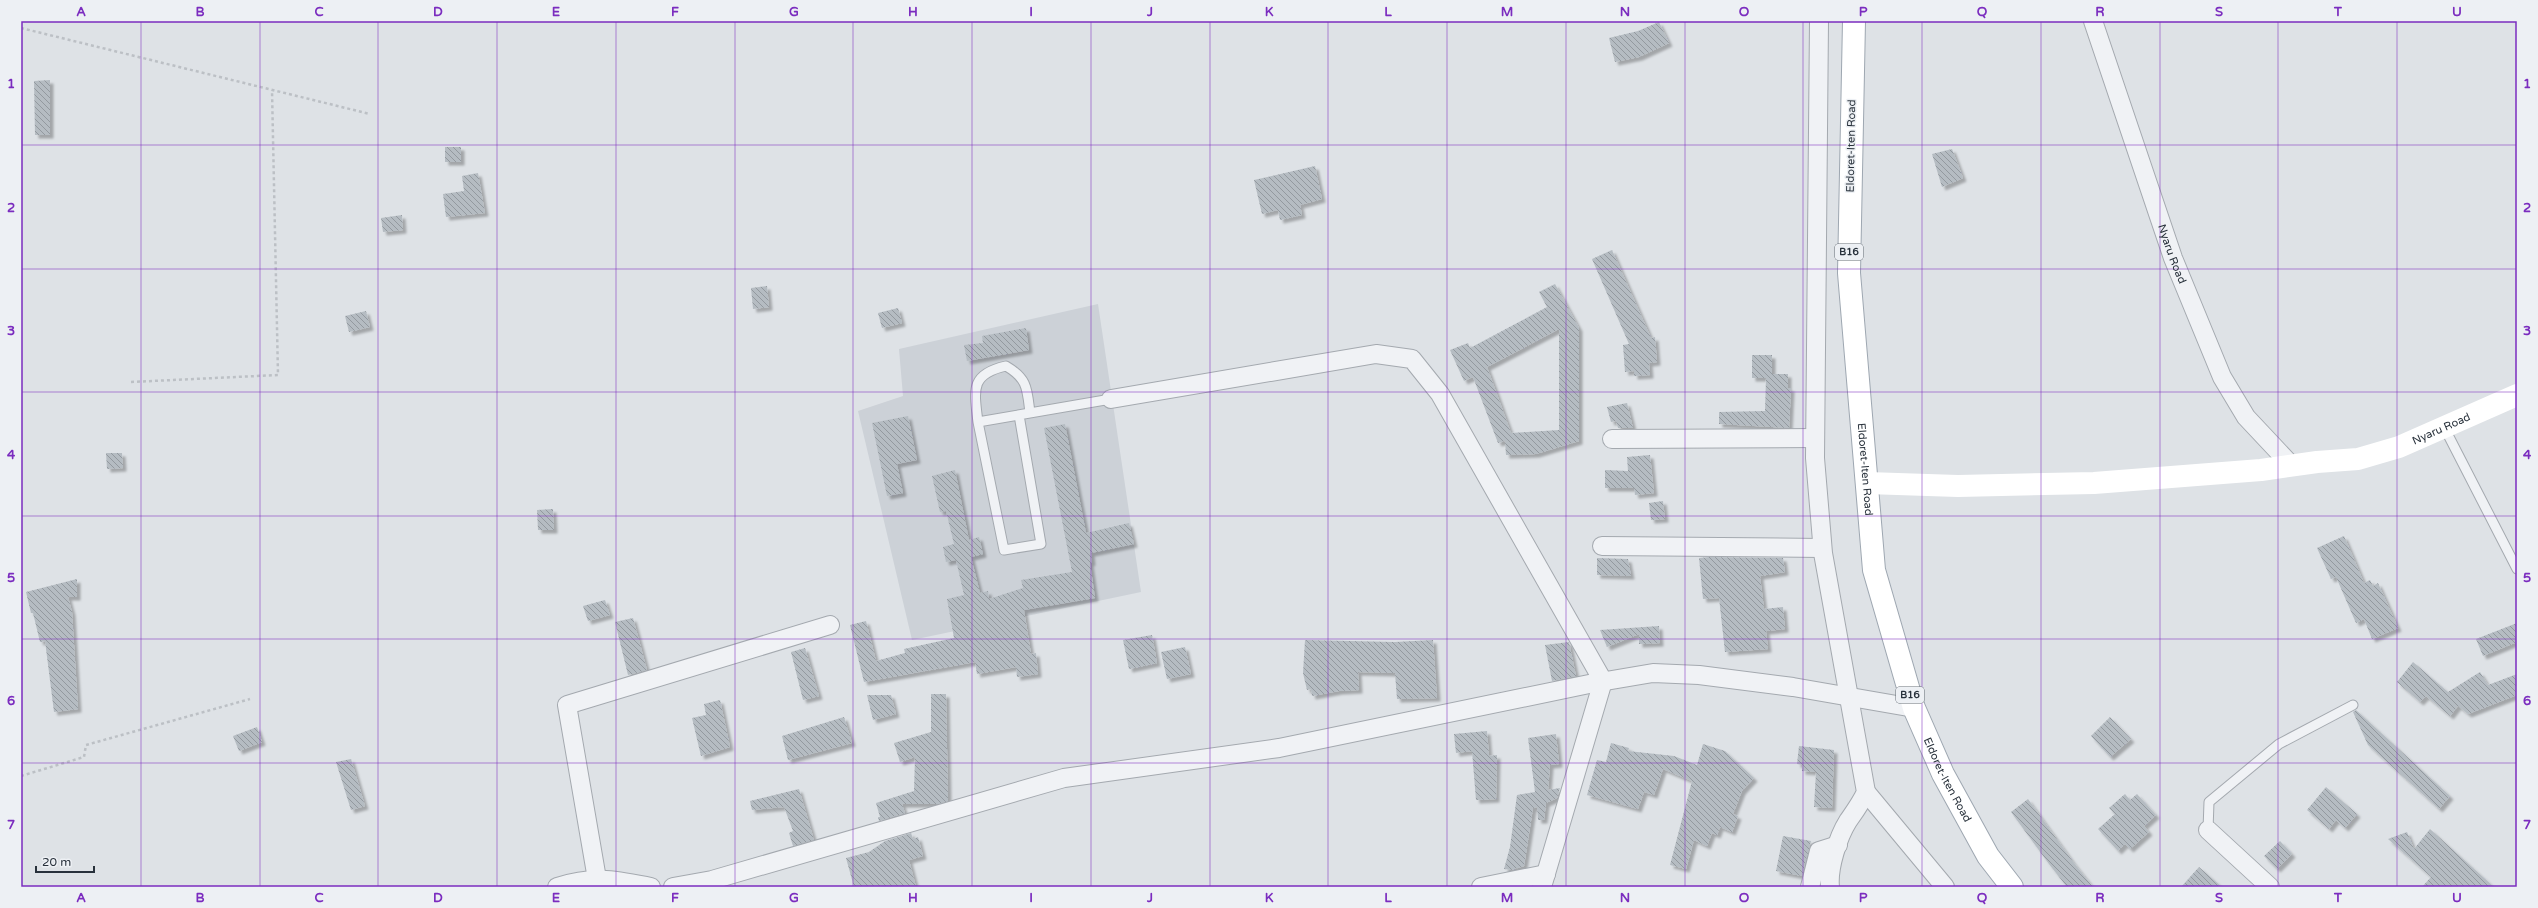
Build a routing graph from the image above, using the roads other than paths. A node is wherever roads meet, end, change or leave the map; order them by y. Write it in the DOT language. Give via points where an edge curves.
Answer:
graph roads {
  1 [pos="1818,21"];
  2 [pos="1854,21"];
  3 [pos="2093,21"];
  4 [pos="2517,395"];
  5 [pos="1111,399"];
  6 [pos="1030,413"];
  7 [pos="1019,415"];
  8 [pos="978,422"];
  9 [pos="2444,428"];
  10 [pos="1815,438"];
  11 [pos="1612,439"];
  12 [pos="2292,466"];
  13 [pos="1867,483"];
  14 [pos="1602,546"];
  15 [pos="1822,548"];
  16 [pos="2517,569"];
  17 [pos="830,625"];
  18 [pos="1603,681"];
  19 [pos="1851,699"];
  20 [pos="2353,705"];
  21 [pos="1914,708"];
  22 [pos="1866,792"];
  23 [pos="2208,830"];
  24 [pos="1838,845"];
  25 [pos="1544,880"];
  26 [pos="596,883"];
  27 [pos="557,887"];
  28 [pos="652,887"];
  29 [pos="673,887"];
  30 [pos="1481,887"];
  31 [pos="1810,887"];
  32 [pos="1830,887"];
  33 [pos="1945,887"];
  34 [pos="2012,887"];
  35 [pos="2270,887"];
  1 -- 10 [label="street"];
  2 -- 13 [label="main road, Eldoret-Iten Road / B16" via="1849,273"];
  3 -- 12 [label="street, Nyaru Road" via="2173,258 2222,377 2246,417"];
  4 -- 9 [label="main road, Nyaru Road"];
  5 -- 6 [label="lane"];
  5 -- 18 [label="street" via="1376,354 1412,359 1440,394"];
  6 -- 7 [label="lane"];
  6 -- 8 [label="lane" via="1026,384 1019,373 1006,366 988,370 979,379 974,393"];
  7 -- 8 [label="lane"];
  7 -- 8 [label="lane" via="1041,544 1019,548 1004,550"];
  9 -- 12 [label="main road, Nyaru Road" via="2399,447 2358,459"];
  9 -- 16 [label="lane"];
  10 -- 11 [label="street"];
  10 -- 15 [label="street"];
  12 -- 13 [label="main road, Nyaru Road" via="2094,483 1958,486"];
  13 -- 21 [label="main road, Eldoret-Iten Road / B16" via="1874,570"];
  14 -- 15 [label="street"];
  15 -- 19 [label="street"];
  17 -- 26 [label="street" via="567,705"];
  18 -- 19 [label="street" via="1653,673 1699,675 1793,687"];
  18 -- 25 [label="street"];
  18 -- 29 [label="street" via="1278,748 1064,778 712,880"];
  19 -- 21 [label="street"];
  19 -- 22 [label="street"];
  20 -- 23 [label="lane" via="2279,744 2209,802"];
  21 -- 34 [label="main road, Eldoret-Iten Road / B16" via="1943,774 1988,856"];
  22 -- 24 [label="street" via="1860,806 1847,822"];
  22 -- 33 [label="street"];
  23 -- 35 [label="street"];
  24 -- 31 [label="street" via="1819,851"];
  24 -- 32 [label="street" via="1829,880"];
  25 -- 30 [label="street"];
  26 -- 27 [label="street"];
  26 -- 28 [label="street" via="612,879"];
}
